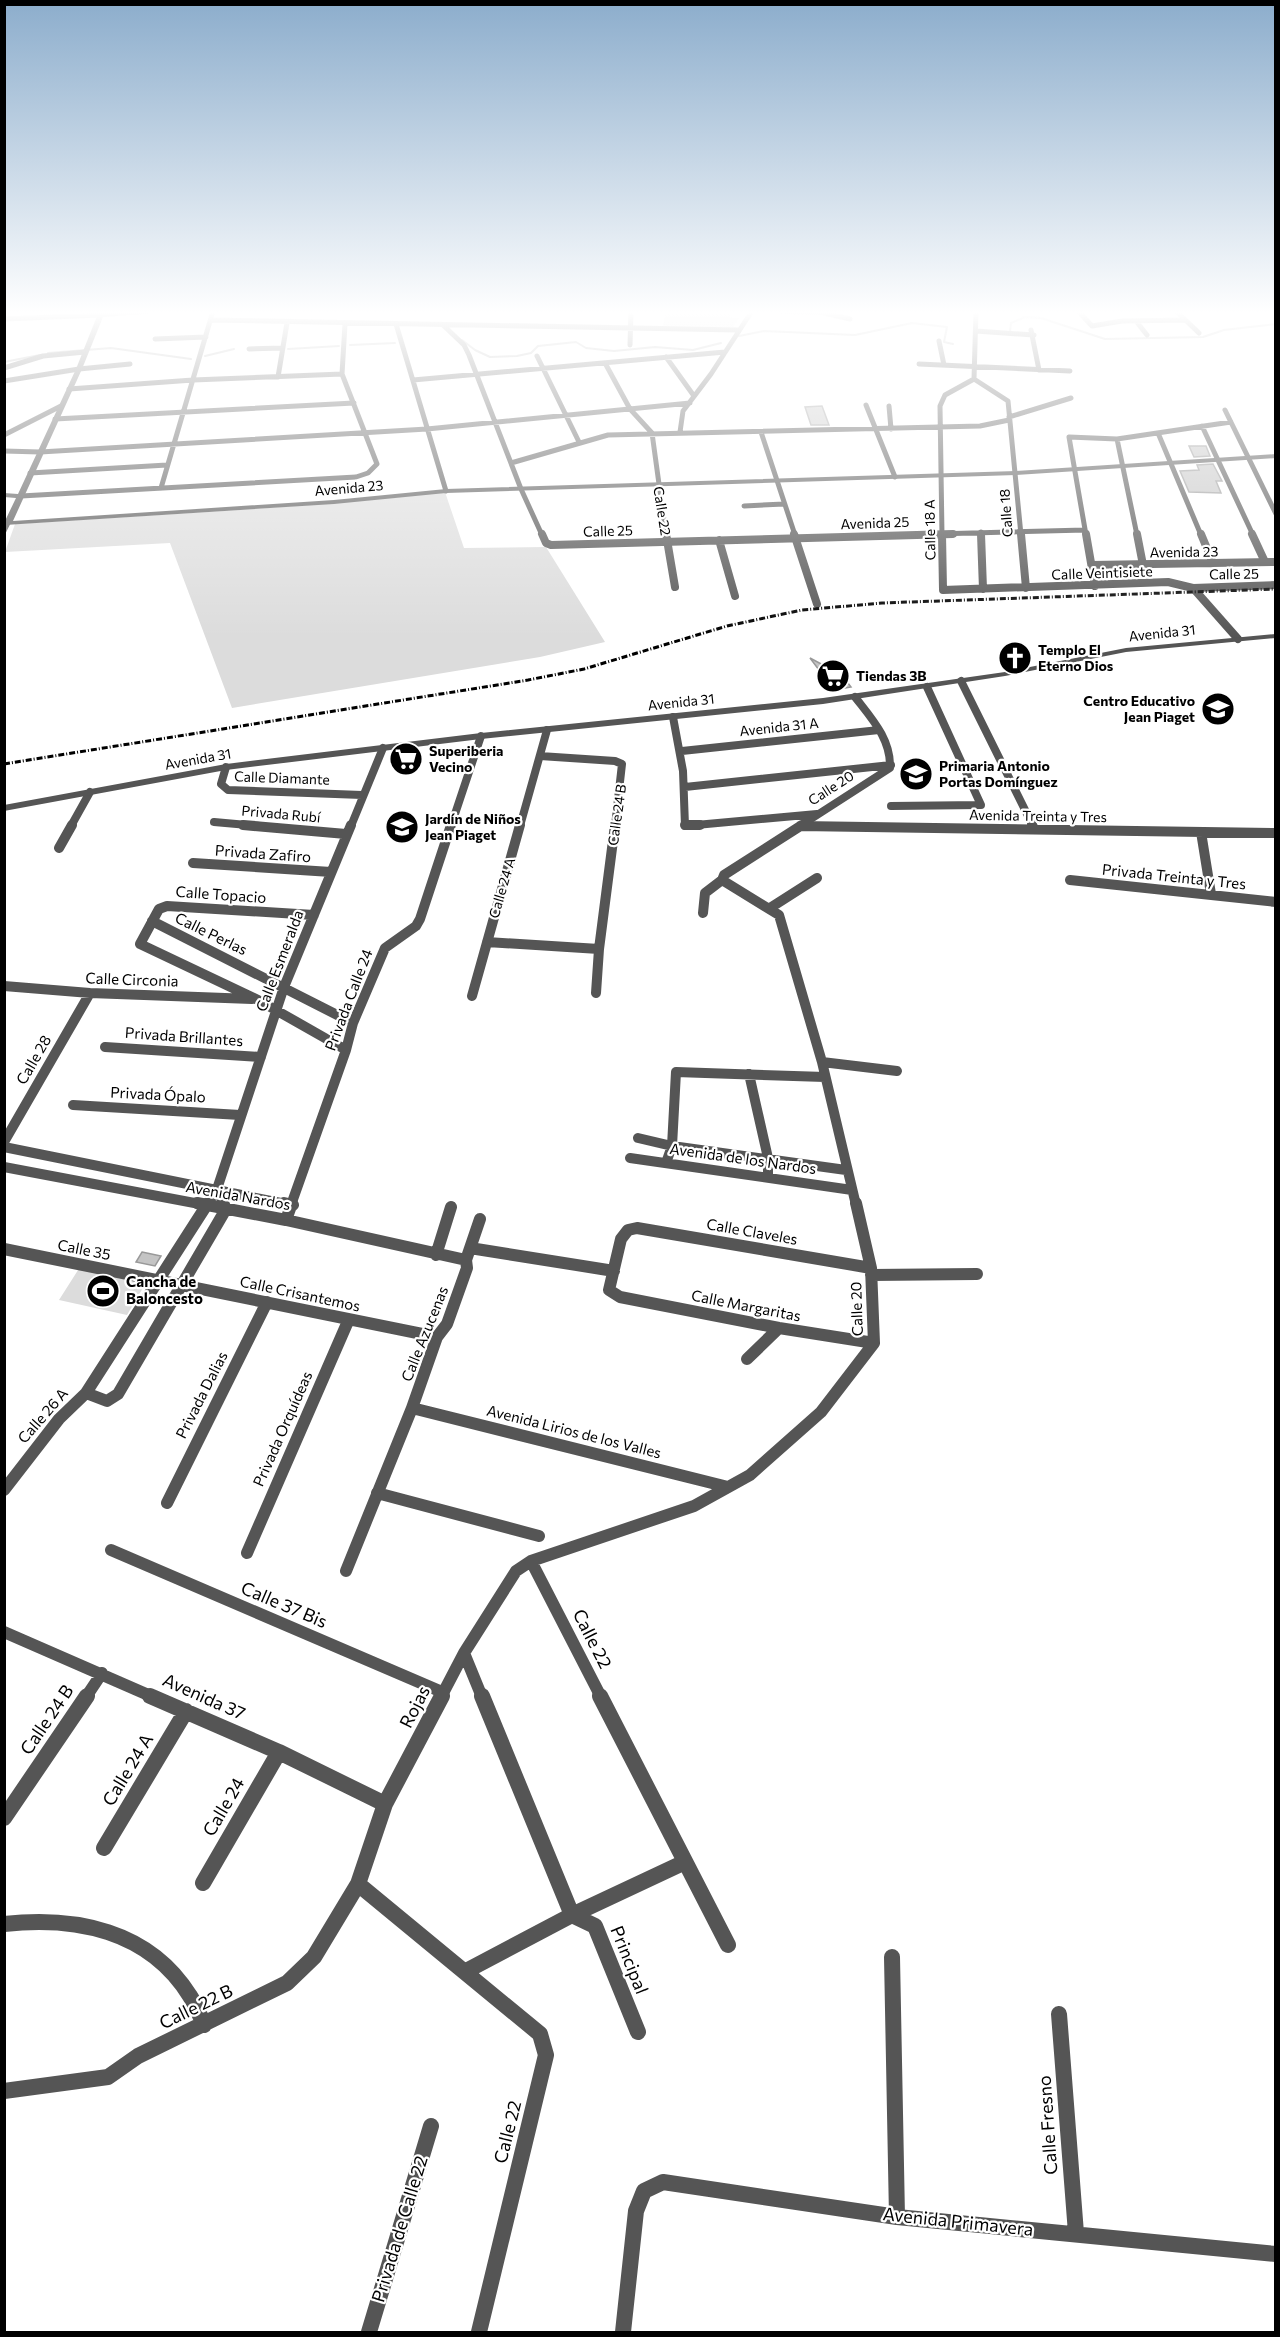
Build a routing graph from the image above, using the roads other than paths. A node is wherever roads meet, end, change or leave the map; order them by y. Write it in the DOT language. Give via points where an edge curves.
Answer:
graph roads {
  1 [pos="30,420"];
  2 [pos="55,420"];
  3 [pos="181,420"];
  4 [pos="360,420"];
  5 [pos="424,420"];
  6 [pos="493,420"];
  7 [pos="520,420"];
  8 [pos="567,420"];
  9 [pos="640,420"];
  10 [pos="681,420"];
  11 [pos="872,420"];
  12 [pos="890,420"];
  13 [pos="939,420"];
  14 [pos="1002,420"];
  15 [pos="1009,420"];
  16 [pos="1230,422"];
  17 [pos="494,423"];
  18 [pos="1202,426"];
  19 [pos="939,428"];
  20 [pos="427,429"];
  21 [pos="876,429"];
  22 [pos="891,429"];
  23 [pos="680,432"];
  24 [pos="761,432"];
  25 [pos="365,433"];
  26 [pos="1158,433"];
  27 [pos="652,434"];
  28 [pos="4,435"];
  29 [pos="1117,440"];
  30 [pos="579,442"];
  31 [pos="173,444"];
  32 [pos="4,451"];
  33 [pos="40,452"];
  34 [pos="1275,456"];
  35 [pos="1250,458"];
  36 [pos="1218,460"];
  37 [pos="511,463"];
  38 [pos="1171,464"];
  39 [pos="167,465"];
  40 [pos="1123,467"];
  41 [pos="1076,470"];
  42 [pos="30,473"];
  43 [pos="1016,473"];
  44 [pos="941,475"];
  45 [pos="895,477"];
  46 [pos="777,482"];
  47 [pos="658,486"];
  48 [pos="161,488"];
  49 [pos="521,489"];
  50 [pos="446,491"];
  51 [pos="4,495"];
  52 [pos="21,496"];
  53 [pos="784,504"];
  54 [pos="744,506"];
  55 [pos="4,513"];
  56 [pos="13,513"];
  57 [pos="1275,514"];
  58 [pos="6,527"];
  59 [pos="1085,530"];
  60 [pos="1020,531"];
  61 [pos="981,532"];
  62 [pos="942,533"];
  63 [pos="794,538"];
  64 [pos="719,540"];
  65 [pos="666,542"];
  66 [pos="1265,562"];
  67 [pos="1275,562"];
  68 [pos="1214,563"];
  69 [pos="1143,565"];
  70 [pos="1092,566"];
  71 [pos="1275,585"];
  72 [pos="1095,586"];
  73 [pos="675,587"];
  74 [pos="1026,588"];
  75 [pos="1193,588"];
  76 [pos="983,589"];
  77 [pos="943,590"];
  78 [pos="735,596"];
  79 [pos="817,604"];
  80 [pos="1275,636"];
  81 [pos="1238,639"];
  82 [pos="961,681"];
  83 [pos="927,687"];
  84 [pos="855,697"];
  85 [pos="673,717"];
  86 [pos="547,730"];
  87 [pos="879,730"];
  88 [pos="481,736"];
  89 [pos="383,748"];
  90 [pos="682,751"];
  91 [pos="540,756"];
  92 [pos="891,765"];
  93 [pos="226,767"];
  94 [pos="686,787"];
  95 [pos="90,792"];
  96 [pos="362,795"];
  97 [pos="891,806"];
  98 [pos="4,808"];
  99 [pos="821,813"];
  100 [pos="214,822"];
  101 [pos="800,826"];
  102 [pos="1034,829"];
  103 [pos="1201,832"];
  104 [pos="1275,833"];
  105 [pos="346,834"];
  106 [pos="59,848"];
  107 [pos="193,863"];
  108 [pos="331,872"];
  109 [pos="817,878"];
  110 [pos="722,880"];
  111 [pos="1070,880"];
  112 [pos="1211,894"];
  113 [pos="1275,902"];
  114 [pos="770,908"];
  115 [pos="702,913"];
  116 [pos="314,915"];
  117 [pos="152,921"];
  118 [pos="487,942"];
  119 [pos="599,949"];
  120 [pos="4,986"];
  121 [pos="284,987"];
  122 [pos="90,993"];
  123 [pos="596,993"];
  124 [pos="472,996"];
  125 [pos="258,1000"];
  126 [pos="276,1010"];
  127 [pos="353,1023"];
  128 [pos="105,1047"];
  129 [pos="346,1050"];
  130 [pos="261,1057"];
  131 [pos="822,1062"];
  132 [pos="897,1071"];
  133 [pos="749,1074"];
  134 [pos="825,1077"];
  135 [pos="73,1105"];
  136 [pos="240,1114"];
  137 [pos="639,1138"];
  138 [pos="4,1142"];
  139 [pos="672,1146"];
  140 [pos="4,1147"];
  141 [pos="630,1158"];
  142 [pos="768,1158"];
  143 [pos="666,1163"];
  144 [pos="4,1167"];
  145 [pos="846,1170"];
  146 [pos="768,1177"];
  147 [pos="217,1188"];
  148 [pos="852,1190"];
  149 [pos="293,1204"];
  150 [pos="204,1205"];
  151 [pos="451,1207"];
  152 [pos="226,1209"];
  153 [pos="480,1219"];
  154 [pos="286,1220"];
  155 [pos="470,1248"];
  156 [pos="4,1249"];
  157 [pos="436,1255"];
  158 [pos="466,1260"];
  159 [pos="614,1271"];
  160 [pos="871,1271"];
  161 [pos="977,1274"];
  162 [pos="157,1280"];
  163 [pos="183,1285"];
  164 [pos="267,1302"];
  165 [pos="349,1319"];
  166 [pos="779,1328"];
  167 [pos="437,1337"];
  168 [pos="874,1343"];
  169 [pos="747,1359"];
  170 [pos="86,1394"];
  171 [pos="412,1408"];
  172 [pos="728,1487"];
  173 [pos="4,1490"];
  174 [pos="377,1493"];
  175 [pos="167,1503"];
  176 [pos="539,1536"];
  177 [pos="111,1550"];
  178 [pos="247,1553"];
  179 [pos="531,1562"];
  180 [pos="346,1570"];
  181 [pos="7,1637"];
  182 [pos="464,1653"];
  183 [pos="102,1673"];
  184 [pos="442,1692"];
  185 [pos="186,1711"];
  186 [pos="279,1752"];
  187 [pos="385,1804"];
  188 [pos="4,1818"];
  189 [pos="104,1848"];
  190 [pos="685,1862"];
  191 [pos="203,1883"];
  192 [pos="358,1884"];
  193 [pos="572,1915"];
  194 [pos="4,1924"];
  195 [pos="728,1945"];
  196 [pos="892,1957"];
  197 [pos="466,1971"];
  198 [pos="1059,2014"];
  199 [pos="204,2025"];
  200 [pos="638,2032"];
  201 [pos="4,2091"];
  202 [pos="431,2126"];
  203 [pos="897,2217"];
  204 [pos="1076,2234"];
  205 [pos="1275,2254"];
  206 [pos="369,2332"];
  207 [pos="479,2332"];
  208 [pos="623,2332"];
  1 -- 28 [label="street"];
  2 -- 33 [label="street"];
  3 -- 31 [label="street"];
  4 -- 25 [label="street"];
  5 -- 20 [label="street"];
  6 -- 17 [label="street"];
  7 -- 17 [label="street"];
  8 -- 30 [label="street"];
  9 -- 27 [label="street"];
  10 -- 23 [label="street"];
  11 -- 21 [label="street"];
  12 -- 22 [label="street"];
  13 -- 19 [label="street, Calle 18 A"];
  14 -- 19 [label="street" via="980,426"];
  15 -- 43 [label="street, Calle 18"];
  16 -- 18 [label="street"];
  16 -- 35 [label="street"];
  17 -- 20 [label="street"];
  17 -- 37 [label="street"];
  18 -- 26 [label="street"];
  18 -- 36 [label="street"];
  19 -- 22 [label="street"];
  19 -- 44 [label="street, Calle 18 A"];
  20 -- 25 [label="street"];
  20 -- 50 [label="street"];
  21 -- 22 [label="street"];
  21 -- 24 [label="street"];
  21 -- 45 [label="street"];
  23 -- 24 [label="street"];
  23 -- 27 [label="street"];
  24 -- 46 [label="street"];
  25 -- 31 [label="street"];
  25 -- 48 [label="street" via="377,464 356,477"];
  26 -- 29 [label="street"];
  26 -- 38 [label="street"];
  27 -- 30 [label="street" via="608,435"];
  27 -- 47 [label="street, Calle 22"];
  29 -- 40 [label="street"];
  29 -- 41 [label="street" via="1071,436"];
  30 -- 37 [label="street"];
  31 -- 33 [label="street"];
  31 -- 39 [label="street"];
  32 -- 33 [label="street"];
  33 -- 42 [label="street"];
  34 -- 35 [label="street, Avenida 23"];
  35 -- 36 [label="street, Avenida 23"];
  35 -- 57 [label="street"];
  36 -- 38 [label="street, Avenida 23"];
  36 -- 66 [label="street"];
  37 -- 49 [label="street"];
  38 -- 40 [label="street, Avenida 23"];
  38 -- 68 [label="street"];
  39 -- 42 [label="street"];
  39 -- 48 [label="street"];
  40 -- 41 [label="street, Avenida 23"];
  40 -- 69 [label="street"];
  41 -- 43 [label="street, Avenida 23"];
  41 -- 59 [label="street"];
  42 -- 52 [label="street"];
  43 -- 44 [label="street, Avenida 23"];
  43 -- 60 [label="street, Calle 18"];
  44 -- 45 [label="street, Avenida 23"];
  44 -- 62 [label="street, Calle 18 A"];
  45 -- 46 [label="street, Avenida 23"];
  46 -- 47 [label="street, Avenida 23"];
  46 -- 53 [label="street"];
  47 -- 49 [label="street, Avenida 23"];
  47 -- 65 [label="street, Calle 22"];
  48 -- 52 [label="street"];
  49 -- 50 [label="street, Avenida 23"];
  49 -- 65 [label="street, Calle 25" via="546,543 551,545"];
  50 -- 58 [label="street, Avenida 23"];
  51 -- 52 [label="street"];
  52 -- 56 [label="street"];
  53 -- 54 [label="street"];
  53 -- 63 [label="street"];
  55 -- 56 [label="street"];
  56 -- 58 [label="street"];
  59 -- 60 [label="street, Avenida 25"];
  59 -- 70 [label="street"];
  60 -- 61 [label="street, Avenida 25"];
  60 -- 74 [label="street, Calle 18"];
  61 -- 62 [label="street, Avenida 25"];
  61 -- 76 [label="street"];
  62 -- 63 [label="street, Avenida 25"];
  62 -- 77 [label="street, Calle 18 A"];
  63 -- 64 [label="street, Avenida 25"];
  63 -- 79 [label="street"];
  64 -- 65 [label="street, Avenida 25"];
  64 -- 78 [label="street"];
  65 -- 73 [label="street, Calle 22"];
  66 -- 67 [label="street, Avenida 23"];
  66 -- 68 [label="street, Avenida 23"];
  68 -- 69 [label="street, Avenida 23"];
  69 -- 70 [label="street, Avenida 23"];
  70 -- 72 [label="street"];
  71 -- 75 [label="street, Calle 25"];
  72 -- 74 [label="street, Calle Veintisiete"];
  72 -- 75 [label="street, Calle Veintisiete" via="1168,582"];
  74 -- 76 [label="street, Calle Veintisiete"];
  75 -- 81 [label="street"];
  76 -- 77 [label="street, Calle Veintisiete"];
  80 -- 81 [label="street, Avenida 31"];
  81 -- 82 [label="street, Avenida 31" via="1126,650"];
  82 -- 83 [label="street, Avenida 31"];
  82 -- 102 [label="street"];
  83 -- 84 [label="street, Avenida 31"];
  83 -- 97 [label="street" via="981,806"];
  84 -- 85 [label="street, Avenida 31"];
  84 -- 87 [label="street"];
  85 -- 86 [label="street, Avenida 31"];
  85 -- 90 [label="street"];
  86 -- 88 [label="street, Avenida 31"];
  86 -- 91 [label="street, Calle 24 A"];
  87 -- 90 [label="street, Avenida 31 A"];
  87 -- 92 [label="street"];
  88 -- 89 [label="street, Avenida 31"];
  88 -- 127 [label="street, Privada Calle 24" via="420,919 385,948"];
  89 -- 93 [label="street, Avenida 31"];
  89 -- 96 [label="street, Calle Esmeralda"];
  90 -- 94 [label="street"];
  91 -- 118 [label="street, Calle 24 A"];
  91 -- 119 [label="street, Calle 24 B" via="622,764"];
  92 -- 94 [label="street"];
  92 -- 99 [label="street, Calle 20"];
  93 -- 95 [label="street, Avenida 31"];
  93 -- 96 [label="street, Calle Diamante" via="221,784 228,790"];
  94 -- 99 [label="street" via="685,826"];
  95 -- 98 [label="street, Avenida 31"];
  95 -- 106 [label="street"];
  96 -- 105 [label="street, Calle Esmeralda"];
  99 -- 101 [label="street, Calle 20"];
  100 -- 105 [label="street, Privada Rubí"];
  101 -- 102 [label="street, Avenida Treinta y Tres"];
  101 -- 110 [label="street, Calle 20"];
  102 -- 103 [label="street, Avenida Treinta y Tres"];
  103 -- 104 [label="street, Avenida Treinta y Tres"];
  103 -- 112 [label="street"];
  105 -- 108 [label="street, Calle Esmeralda"];
  107 -- 108 [label="street, Privada Zafiro"];
  108 -- 116 [label="street, Calle Esmeralda"];
  109 -- 114 [label="street"];
  110 -- 114 [label="street"];
  110 -- 115 [label="street, Calle 20" via="705,893"];
  111 -- 112 [label="street, Privada Treinta y Tres"];
  112 -- 113 [label="street, Privada Treinta y Tres"];
  114 -- 131 [label="street, Calle 20" via="778,915"];
  116 -- 117 [label="street, Calle Topacio" via="163,907"];
  116 -- 121 [label="street, Calle Esmeralda"];
  117 -- 121 [label="street, Calle Perlas"];
  117 -- 125 [label="street" via="141,946"];
  118 -- 119 [label="street"];
  118 -- 124 [label="street, Calle 24 A"];
  119 -- 123 [label="street"];
  120 -- 122 [label="street, Calle Circonia"];
  121 -- 126 [label="street, Calle Esmeralda"];
  121 -- 127 [label="street, Calle Perlas"];
  122 -- 125 [label="street, Calle Circonia"];
  122 -- 138 [label="street, Calle 28"];
  125 -- 126 [label="street"];
  126 -- 129 [label="street"];
  126 -- 130 [label="street, Calle Esmeralda"];
  127 -- 129 [label="street, Privada Calle 24"];
  128 -- 130 [label="street, Privada Brillantes"];
  129 -- 149 [label="street, Privada Calle 24"];
  130 -- 136 [label="street, Calle Esmeralda"];
  131 -- 132 [label="street"];
  131 -- 134 [label="street, Calle 20"];
  133 -- 134 [label="street"];
  133 -- 139 [label="street" via="676,1072"];
  133 -- 142 [label="street"];
  134 -- 145 [label="street, Calle 20"];
  135 -- 136 [label="street, Privada Ópalo"];
  136 -- 147 [label="street, Calle Esmeralda"];
  137 -- 139 [label="street, Avenida de los Nardos"];
  139 -- 142 [label="street, Avenida de los Nardos"];
  139 -- 143 [label="street"];
  140 -- 147 [label="street, Avenida Nardos"];
  141 -- 143 [label="street, Avenida de los Nardos"];
  142 -- 145 [label="street, Avenida de los Nardos"];
  142 -- 146 [label="street"];
  143 -- 146 [label="street, Avenida de los Nardos"];
  144 -- 150 [label="street, Avenida Nardos"];
  145 -- 148 [label="street, Calle 20"];
  146 -- 148 [label="street, Avenida de los Nardos"];
  147 -- 149 [label="street, Avenida Nardos"];
  147 -- 150 [label="street, Calle 26 A"];
  147 -- 152 [label="street"];
  148 -- 160 [label="street, Calle 20"];
  149 -- 154 [label="street, Privada Calle 24"];
  150 -- 152 [label="street, Avenida Nardos"];
  150 -- 162 [label="street, Calle 26 A"];
  151 -- 157 [label="street"];
  152 -- 154 [label="street, Avenida Nardos"];
  152 -- 163 [label="street"];
  153 -- 155 [label="street, Calle Azucenas"];
  154 -- 157 [label="street, Avenida Nardos"];
  155 -- 158 [label="street, Calle Azucenas"];
  155 -- 159 [label="street"];
  156 -- 162 [label="street, Calle 35"];
  157 -- 158 [label="street, Avenida Nardos"];
  158 -- 167 [label="street, Calle Azucenas" via="467,1268 447,1324"];
  159 -- 160 [label="street, Calle Claveles" via="621,1239 628,1230 637,1228"];
  159 -- 166 [label="street, Calle Margaritas" via="609,1290 614,1295"];
  160 -- 161 [label="street, Calle Claveles"];
  160 -- 168 [label="street, Calle 20"];
  162 -- 163 [label="street, Calle Crisantemos"];
  162 -- 170 [label="street, Calle 26 A"];
  163 -- 164 [label="street, Calle Crisantemos"];
  163 -- 170 [label="street" via="118,1394 107,1401"];
  164 -- 165 [label="street, Calle Crisantemos"];
  164 -- 175 [label="street, Privada Dalias"];
  165 -- 167 [label="street, Calle Crisantemos"];
  165 -- 178 [label="street, Privada Orquídeas"];
  166 -- 168 [label="street, Calle Margaritas"];
  166 -- 169 [label="street"];
  167 -- 171 [label="street, Calle Azucenas"];
  168 -- 172 [label="street, Calle 20" via="821,1412 750,1475"];
  170 -- 173 [label="street, Calle 26 A" via="59,1419"];
  171 -- 172 [label="street, Avenida Lirios de los Valles"];
  171 -- 174 [label="street, Calle Azucenas"];
  172 -- 179 [label="street, Calle 20" via="694,1506"];
  174 -- 176 [label="street"];
  174 -- 180 [label="street, Calle Azucenas"];
  177 -- 184 [label="street, Calle 37 Bis"];
  179 -- 182 [label="street, Rojas" via="516,1571"];
  179 -- 190 [label="street, Calle 22"];
  181 -- 183 [label="street, Avenida 37"];
  182 -- 184 [label="street, Rojas"];
  182 -- 193 [label="street"];
  183 -- 185 [label="street, Avenida 37"];
  183 -- 188 [label="street, Calle 24 B"];
  184 -- 187 [label="street, Rojas"];
  185 -- 186 [label="street, Avenida 37"];
  185 -- 189 [label="street, Calle 24 A"];
  186 -- 187 [label="street, Avenida 37"];
  186 -- 191 [label="street, Calle 24"];
  187 -- 192 [label="street, Rojas"];
  190 -- 193 [label="street"];
  190 -- 195 [label="street"];
  192 -- 197 [label="street"];
  192 -- 199 [label="street, Calle 22 B" via="314,1957 287,1983"];
  193 -- 197 [label="street"];
  193 -- 200 [label="street, Principal" via="595,1926"];
  194 -- 199 [label="street" via="30,1919 70,1921 110,1931 145,1949 175,1977 198,2006"];
  196 -- 203 [label="street"];
  197 -- 207 [label="street, Calle 22" via="540,2034 546,2055"];
  198 -- 204 [label="street, Calle Fresno"];
  199 -- 201 [label="street, Calle 22 B" via="138,2056 108,2077"];
  202 -- 206 [label="street, Privada de Calle 22"];
  203 -- 204 [label="street, Avenida Primavera"];
  203 -- 208 [label="street, Avenida Primavera" via="663,2182 644,2191 636,2211"];
  204 -- 205 [label="street, Avenida Primavera"];
}
